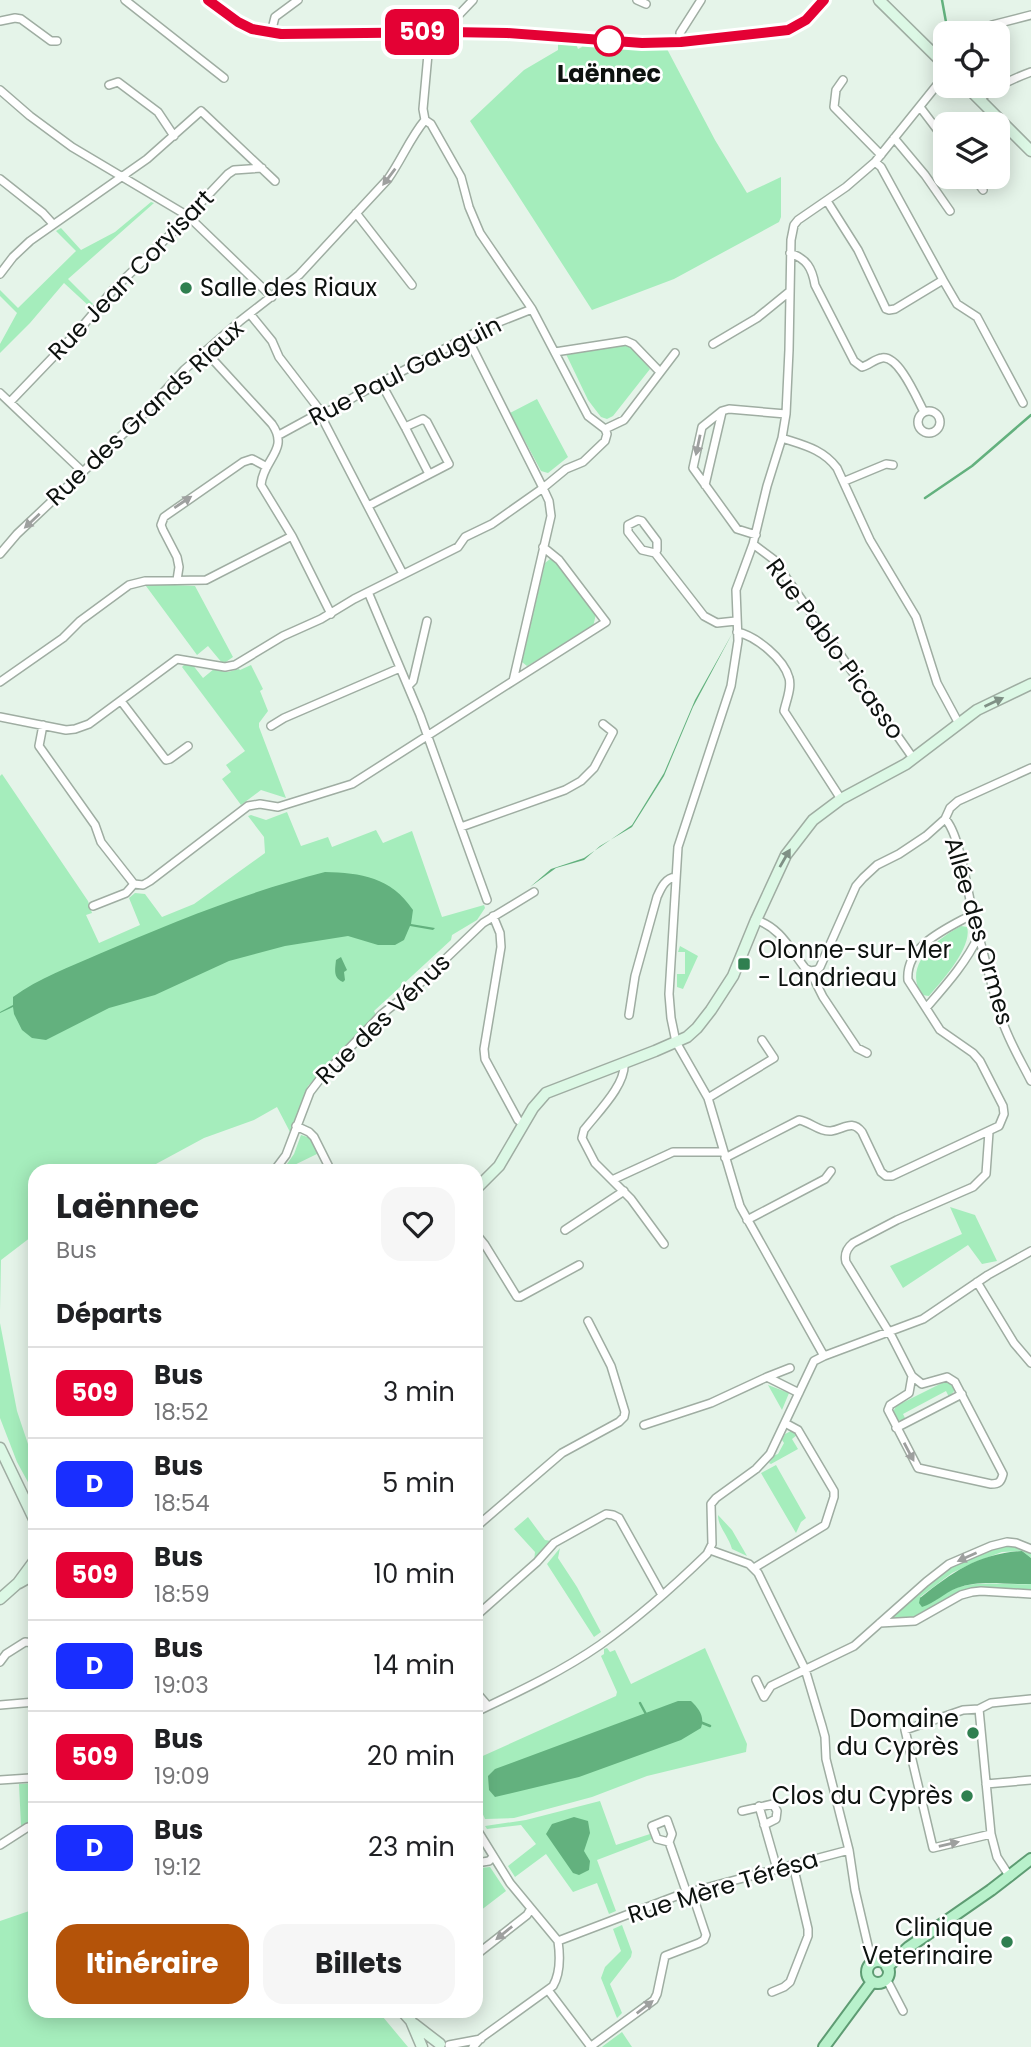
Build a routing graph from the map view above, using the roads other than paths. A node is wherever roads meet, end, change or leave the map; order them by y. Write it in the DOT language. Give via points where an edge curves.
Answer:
graph roads {
  1 [pos="125,0"];
  2 [pos="208,0"];
  3 [pos="298,0"];
  4 [pos="473,0"];
  5 [pos="636,0"];
  6 [pos="701,0"];
  7 [pos="824,0"];
  8 [pos="879,0"];
  9 [pos="646,4"];
  10 [pos="1031,15"];
  11 [pos="0,21"];
  12 [pos="1008,21"];
  13 [pos="430,32"];
  14 [pos="449,32"];
  15 [pos="271,33"];
  16 [pos="57,41"];
  17 [pos="681,42"];
  18 [pos="933,51"];
  19 [pos="1031,72"];
  20 [pos="225,78"];
  21 [pos="843,80"];
  22 [pos="109,85"];
  23 [pos="0,90"];
  24 [pos="933,90"];
  25 [pos="979,99"];
  26 [pos="920,107"];
  27 [pos="425,120"];
  28 [pos="933,124"];
  29 [pos="174,136"];
  30 [pos="894,138"];
  31 [pos="1031,151"];
  32 [pos="881,155"];
  33 [pos="875,162"];
  34 [pos="262,168"];
  35 [pos="122,178"];
  36 [pos="0,179"];
  37 [pos="275,181"];
  38 [pos="827,201"];
  39 [pos="950,211"];
  40 [pos="356,213"];
  41 [pos="188,216"];
  42 [pos="53,224"];
  43 [pos="790,253"];
  44 [pos="0,274"];
  45 [pos="943,280"];
  46 [pos="412,285"];
  47 [pos="789,292"];
  48 [pos="272,297"];
  49 [pos="532,309"];
  50 [pos="250,314"];
  51 [pos="467,337"];
  52 [pos="713,344"];
  53 [pos="205,351"];
  54 [pos="555,352"];
  55 [pos="675,353"];
  56 [pos="660,372"];
  57 [pos="381,383"];
  58 [pos="0,393"];
  59 [pos="10,402"];
  60 [pos="1023,403"];
  61 [pos="722,411"];
  62 [pos="924,412"];
  63 [pos="321,413"];
  64 [pos="786,414"];
  65 [pos="405,428"];
  66 [pos="605,429"];
  67 [pos="279,435"];
  68 [pos="782,438"];
  69 [pos="893,465"];
  70 [pos="267,467"];
  71 [pos="83,472"];
  72 [pos="429,474"];
  73 [pos="845,481"];
  74 [pos="705,485"];
  75 [pos="543,488"];
  76 [pos="368,506"];
  77 [pos="292,536"];
  78 [pos="754,540"];
  79 [pos="543,547"];
  80 [pos="655,553"];
  81 [pos="0,554"];
  82 [pos="403,573"];
  83 [pos="177,580"];
  84 [pos="369,592"];
  85 [pos="331,614"];
  86 [pos="427,621"];
  87 [pos="736,621"];
  88 [pos="737,632"];
  89 [pos="400,668"];
  90 [pos="513,681"];
  91 [pos="0,682"];
  92 [pos="1031,684"];
  93 [pos="408,687"];
  94 [pos="121,701"];
  95 [pos="0,717"];
  96 [pos="958,722"];
  97 [pos="603,724"];
  98 [pos="43,725"];
  99 [pos="271,726"];
  100 [pos="428,736"];
  101 [pos="188,746"];
  102 [pos="914,758"];
  103 [pos="1031,768"];
  104 [pos="841,799"];
  105 [pos="945,820"];
  106 [pos="461,827"];
  107 [pos="676,877"];
  108 [pos="134,884"];
  109 [pos="534,892"];
  110 [pos="487,900"];
  111 [pos="93,906"];
  112 [pos="973,914"];
  113 [pos="494,916"];
  114 [pos="756,920"];
  115 [pos="979,935"];
  116 [pos="810,971"];
  117 [pos="926,1008"];
  118 [pos="629,1015"];
  119 [pos="762,1040"];
  120 [pos="676,1042"];
  121 [pos="867,1053"];
  122 [pos="624,1062"];
  123 [pos="1031,1082"];
  124 [pos="708,1098"];
  125 [pos="523,1124"];
  126 [pos="296,1126"];
  127 [pos="989,1132"];
  128 [pos="724,1155"];
  129 [pos="279,1164"];
  130 [pos="328,1164"];
  131 [pos="831,1171"];
  132 [pos="612,1180"];
  133 [pos="483,1182"];
  134 [pos="624,1191"];
  135 [pos="747,1220"];
  136 [pos="565,1230"];
  137 [pos="483,1243"];
  138 [pos="664,1244"];
  139 [pos="1031,1251"];
  140 [pos="579,1265"];
  141 [pos="977,1282"];
  142 [pos="588,1321"];
  143 [pos="889,1333"];
  144 [pos="824,1356"];
  145 [pos="1031,1363"];
  146 [pos="790,1368"];
  147 [pos="912,1376"];
  148 [pos="767,1377"];
  149 [pos="799,1393"];
  150 [pos="962,1394"];
  151 [pos="785,1423"];
  152 [pos="644,1425"];
  153 [pos="896,1428"];
  154 [pos="0,1448"];
  155 [pos="28,1501"];
  156 [pos="483,1521"];
  157 [pos="1030,1547"];
  158 [pos="710,1550"];
  159 [pos="754,1568"];
  160 [pos="28,1570"];
  161 [pos="28,1578"];
  162 [pos="19,1583"];
  163 [pos="1031,1594"];
  164 [pos="662,1595"];
  165 [pos="0,1599"];
  166 [pos="483,1610"];
  167 [pos="879,1623"];
  168 [pos="28,1642"];
  169 [pos="0,1662"];
  170 [pos="805,1669"];
  171 [pos="756,1680"];
  172 [pos="1031,1699"];
  173 [pos="483,1700"];
  174 [pos="28,1703"];
  175 [pos="0,1705"];
  176 [pos="488,1706"];
  177 [pos="483,1708"];
  178 [pos="979,1709"];
  179 [pos="28,1778"];
  180 [pos="0,1780"];
  181 [pos="1031,1780"];
  182 [pos="986,1784"];
  183 [pos="759,1806"];
  184 [pos="742,1811"];
  185 [pos="764,1825"];
  186 [pos="28,1827"];
  187 [pos="991,1834"];
  188 [pos="483,1840"];
  189 [pos="669,1842"];
  190 [pos="0,1845"];
  191 [pos="849,1850"];
  192 [pos="493,1857"];
  193 [pos="1031,1859"];
  194 [pos="483,1862"];
  195 [pos="793,1865"];
  196 [pos="777,1869"];
  197 [pos="1010,1877"];
  198 [pos="690,1892"];
  199 [pos="530,1910"];
  200 [pos="558,1941"];
  201 [pos="483,1949"];
  202 [pos="872,1963"];
  203 [pos="887,1967"];
  204 [pos="885,1981"];
  205 [pos="872,1982"];
  206 [pos="548,1990"];
  207 [pos="772,1992"];
  208 [pos="903,2011"];
  209 [pos="408,2018"];
  210 [pos="411,2021"];
  211 [pos="481,2038"];
  212 [pos="443,2046"];
  213 [pos="422,2047"];
  214 [pos="473,2047"];
  215 [pos="590,2047"];
  216 [pos="824,2047"];
  1 -- 20 [label="street"];
  2 -- 15 [label="street" via="238,22"];
  3 -- 15 [label="street" via="275,17"];
  4 -- 14 [label="street" via="451,23"];
  5 -- 9 [label="street"];
  6 -- 17 [label="street" via="680,33"];
  7 -- 17 [label="street" via="806,20 788,30"];
  8 -- 18 [label="street"];
  10 -- 12 [label="street"];
  11 -- 16 [label="street" via="21,19"];
  13 -- 14 [label="street"];
  13 -- 15 [label="street"];
  13 -- 27 [label="street"];
  14 -- 17 [label="street"];
  19 -- 25 [label="street"];
  21 -- 32 [label="street" via="834,107"];
  22 -- 29 [label="street" via="118,82 158,112"];
  23 -- 35 [label="street" via="72,147"];
  24 -- 26 [label="street"];
  25 -- 31 [label="street"];
  26 -- 28 [label="street"];
  26 -- 30 [label="street"];
  27 -- 40 [label="street, Rue des Grands Riaux, one-way" via="388,179"];
  27 -- 49 [label="street" via="458,170 480,233"];
  29 -- 34 [label="street" via="201,111"];
  29 -- 35 [label="street"];
  30 -- 32 [label="street"];
  30 -- 39 [label="street"];
  32 -- 33 [label="street"];
  33 -- 38 [label="street"];
  33 -- 45 [label="street"];
  34 -- 37 [label="street"];
  34 -- 41 [label="street, Rue Jean Corvisart" via="231,172"];
  35 -- 41 [label="street"];
  35 -- 42 [label="street"];
  36 -- 42 [label="street"];
  38 -- 43 [label="street" via="794,225"];
  38 -- 45 [label="street" via="858,250 886,309 895,309"];
  40 -- 46 [label="street"];
  40 -- 48 [label="street, Rue des Grands Riaux" via="299,275"];
  41 -- 48 [label="street"];
  41 -- 59 [label="street, Rue Jean Corvisart"];
  42 -- 44 [label="street" via="20,249"];
  43 -- 47 [label="street"];
  43 -- 62 [label="street" via="803,259 813,272 815,285 854,361 862,367 881,358 895,362"];
  45 -- 60 [label="street" via="957,304 977,317"];
  47 -- 52 [label="street"];
  47 -- 64 [label="street"];
  48 -- 50 [label="street, Rue des Grands Riaux"];
  49 -- 51 [label="street, Rue Paul Gauguin"];
  49 -- 54 [label="street"];
  50 -- 53 [label="street, Rue des Grands Riaux"];
  50 -- 63 [label="street"];
  51 -- 57 [label="street, Rue Paul Gauguin"];
  51 -- 75 [label="street"];
  53 -- 67 [label="street"];
  53 -- 71 [label="street, Rue des Grands Riaux"];
  54 -- 56 [label="street" via="626,341"];
  54 -- 66 [label="street" via="588,416"];
  55 -- 56 [label="street"];
  56 -- 66 [label="street" via="624,420"];
  57 -- 63 [label="street, Rue Paul Gauguin"];
  57 -- 65 [label="street"];
  58 -- 59 [label="street"];
  59 -- 71 [label="street"];
  61 -- 64 [label="street"];
  61 -- 74 [label="street"];
  61 -- 74 [label="street, Rue Pablo Picasso, one-way" via="702,427 693,468"];
  63 -- 67 [label="street, Rue Paul Gauguin"];
  63 -- 76 [label="street"];
  64 -- 68 [label="street"];
  65 -- 72 [label="street"];
  65 -- 72 [label="street" via="423,419 427,422 449,464"];
  66 -- 75 [label="street" via="605,441 590,456"];
  67 -- 70 [label="street"];
  68 -- 73 [label="street" via="827,457"];
  68 -- 78 [label="street"];
  69 -- 73 [label="street"];
  70 -- 77 [label="street" via="261,485"];
  83 -- 70 [label="street, one-way" via="178,562 161,525 164,517 243,462 252,459"];
  71 -- 81 [label="street, Rue des Grands Riaux, one-way"];
  72 -- 76 [label="street"];
  73 -- 96 [label="street" via="870,540 916,617 937,683"];
  74 -- 78 [label="street, Rue Pablo Picasso" via="737,529"];
  75 -- 79 [label="street" via="551,508"];
  75 -- 82 [label="street" via="465,537 458,547"];
  76 -- 82 [label="street"];
  77 -- 83 [label="street" via="206,580"];
  77 -- 85 [label="street"];
  78 -- 87 [label="street" via="736,590"];
  78 -- 102 [label="street, Rue Pablo Picasso" via="773,559"];
  79 -- 90 [label="street"];
  79 -- 90 [label="street" via="559,560 607,622"];
  80 -- 80 [label="street" via="657,541 642,521 631,522 628,532 642,550"];
  80 -- 87 [label="street" via="704,616 717,623"];
  82 -- 84 [label="street"];
  83 -- 91 [label="street" via="145,581 123,589"];
  84 -- 85 [label="street"];
  84 -- 89 [label="street"];
  85 -- 94 [label="street" via="235,665 177,659"];
  86 -- 93 [label="street"];
  87 -- 88 [label="street"];
  88 -- 104 [label="street" via="770,651 789,676 784,711"];
  88 -- 107 [label="street" via="731,686 683,827"];
  89 -- 93 [label="street"];
  89 -- 99 [label="street"];
  90 -- 100 [label="street"];
  96 -- 92 [label="street, one-way"];
  93 -- 100 [label="street"];
  94 -- 98 [label="street" via="81,728"];
  94 -- 101 [label="street" via="166,760"];
  95 -- 98 [label="street"];
  96 -- 102 [label="street"];
  97 -- 106 [label="street" via="613,732 594,768 581,781"];
  98 -- 108 [label="street" via="39,746"];
  100 -- 106 [label="street"];
  100 -- 108 [label="street" via="348,785 278,807 247,806 150,881"];
  102 -- 104 [label="street"];
  103 -- 105 [label="street" via="958,801"];
  114 -- 104 [label="street, one-way" via="796,840"];
  105 -- 112 [label="street, Allée des Ormes" via="953,832"];
  105 -- 116 [label="street" via="863,878 820,967"];
  106 -- 110 [label="street"];
  107 -- 118 [label="street" via="667,880 657,897"];
  107 -- 120 [label="street" via="669,994"];
  108 -- 111 [label="street" via="126,893"];
  109 -- 113 [label="street, Rue des Vénus"];
  112 -- 115 [label="street, Allée des Ormes"];
  112 -- 117 [label="street" via="937,934 909,964 908,980"];
  113 -- 125 [label="street" via="501,947 485,1059"];
  113 -- 126 [label="street, Rue des Vénus" via="382,1014 320,1079"];
  114 -- 116 [label="street" via="774,928"];
  114 -- 120 [label="street" via="739,963 711,1010 693,1033"];
  115 -- 117 [label="street" via="963,963"];
  115 -- 123 [label="street, Allée des Ormes" via="1005,1028"];
  116 -- 121 [label="street" via="857,1048"];
  117 -- 127 [label="street" via="940,1030 973,1053 1003,1107 1001,1124"];
  119 -- 124 [label="street" via="774,1058"];
  120 -- 122 [label="street"];
  120 -- 124 [label="street"];
  122 -- 125 [label="street" via="546,1093"];
  122 -- 132 [label="street" via="618,1086 582,1134 592,1158"];
  124 -- 128 [label="street"];
  125 -- 133 [label="street" via="499,1166"];
  126 -- 129 [label="street, Rue des Vénus"];
  126 -- 130 [label="street" via="314,1137"];
  127 -- 128 [label="street" via="892,1176 881,1172 862,1132 849,1125 828,1131 799,1120"];
  127 -- 143 [label="street" via="988,1169 983,1179 853,1243 847,1251 846,1262"];
  128 -- 132 [label="street" via="673,1152"];
  128 -- 135 [label="street"];
  131 -- 135 [label="street" via="825,1179"];
  132 -- 134 [label="street"];
  134 -- 136 [label="street"];
  134 -- 138 [label="street"];
  135 -- 144 [label="street"];
  137 -- 140 [label="street" via="517,1297"];
  139 -- 141 [label="street"];
  141 -- 143 [label="street" via="931,1314"];
  141 -- 145 [label="street"];
  142 -- 156 [label="street" via="611,1366 624,1417 562,1453"];
  143 -- 144 [label="street"];
  143 -- 147 [label="street"];
  144 -- 149 [label="street" via="814,1361"];
  146 -- 148 [label="street"];
  147 -- 150 [label="street" via="926,1384 947,1377"];
  147 -- 153 [label="street" via="909,1392 889,1407"];
  148 -- 149 [label="street"];
  148 -- 152 [label="street" via="711,1403"];
  149 -- 151 [label="street"];
  150 -- 153 [label="street"];
  153 -- 150 [label="street, one-way" via="918,1468 998,1484 1003,1474"];
  151 -- 158 [label="street" via="764,1462 713,1501"];
  151 -- 159 [label="street" via="798,1430 834,1497 825,1525"];
  154 -- 155 [label="street"];
  157 -- 167 [label="street, one-way" via="1007,1542 949,1564"];
  158 -- 159 [label="street"];
  158 -- 164 [label="street"];
  159 -- 170 [label="street"];
  160 -- 162 [label="street"];
  161 -- 162 [label="street"];
  162 -- 165 [label="street"];
  163 -- 167 [label="street" via="972,1592 915,1621"];
  164 -- 166 [label="street" via="619,1518 606,1514 554,1543"];
  164 -- 176 [label="street" via="600,1645"];
  167 -- 170 [label="street" via="854,1646"];
  168 -- 169 [label="street"];
  170 -- 171 [label="street" via="771,1686 764,1697"];
  170 -- 191 [label="street"];
  172 -- 178 [label="street" via="991,1703"];
  173 -- 176 [label="street"];
  174 -- 175 [label="street"];
  176 -- 177 [label="street"];
  178 -- 182 [label="street"];
  178 -- 187 [label="street, one-way" via="905,1730 933,1847"];
  179 -- 180 [label="street"];
  181 -- 182 [label="street"];
  182 -- 187 [label="street"];
  183 -- 184 [label="street"];
  183 -- 185 [label="street"];
  183 -- 185 [label="street" via="773,1804 777,1811 776,1819"];
  185 -- 196 [label="street"];
  186 -- 190 [label="street"];
  187 -- 197 [label="street" via="997,1857"];
  188 -- 192 [label="street"];
  189 -- 198 [label="street"];
  191 -- 195 [label="street, Rue Mère Térésa"];
  191 -- 202 [label="street"];
  192 -- 194 [label="street"];
  192 -- 199 [label="street"];
  193 -- 197 [label="main road"];
  195 -- 196 [label="street, Rue Mère Térésa"];
  195 -- 207 [label="street" via="809,1932 790,1982"];
  196 -- 198 [label="street, Rue Mère Térésa"];
  197 -- 203 [label="main road"];
  198 -- 200 [label="street, Rue Mère Térésa"];
  215 -- 198 [label="street, one-way" via="654,2000 665,1956 704,1940"];
  199 -- 200 [label="street"];
  199 -- 201 [label="street, one-way"];
  200 -- 206 [label="street" via="556,1981"];
  202 -- 203 [label="main road" via="882,1962"];
  202 -- 205 [label="main road" via="867,1968"];
  203 -- 204 [label="main road"];
  204 -- 205 [label="main road"];
  204 -- 208 [label="street"];
  205 -- 216 [label="main road"];
  206 -- 211 [label="street"];
  206 -- 215 [label="street"];
  209 -- 210 [label="street"];
  210 -- 212 [label="street"];
  210 -- 213 [label="street"];
  211 -- 212 [label="street"];
  211 -- 214 [label="street"];
}
